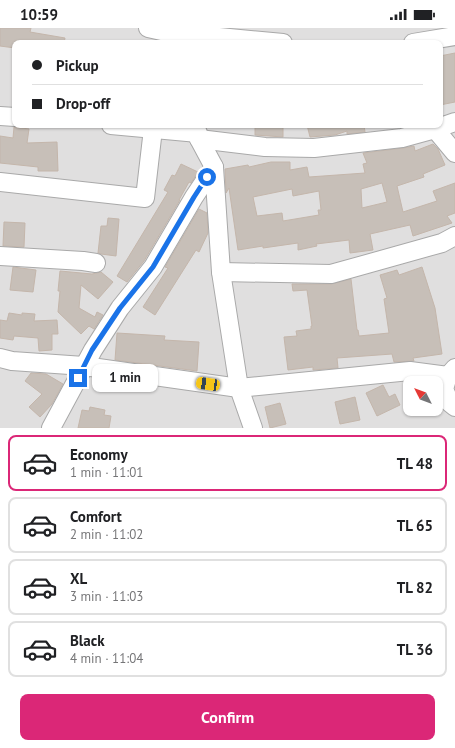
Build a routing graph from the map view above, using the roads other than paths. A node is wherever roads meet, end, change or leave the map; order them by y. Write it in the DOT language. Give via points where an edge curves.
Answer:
graph roads {
  1 [pos="148,28"];
  2 [pos="167,34"];
  3 [pos="455,36"];
  4 [pos="244,40"];
  5 [pos="431,40"];
  6 [pos="0,116"];
  7 [pos="12,117"];
  8 [pos="455,122"];
  9 [pos="443,126"];
  10 [pos="143,128"];
  11 [pos="438,128"];
  12 [pos="154,129"];
  13 [pos="435,129"];
  14 [pos="197,132"];
  15 [pos="455,153"];
  16 [pos="214,167"];
  17 [pos="0,182"];
  18 [pos="455,236"];
  19 [pos="0,256"];
  20 [pos="96,263"];
  21 [pos="221,272"];
  22 [pos="0,358"];
  23 [pos="84,366"];
  24 [pos="451,372"];
  25 [pos="239,388"];
  26 [pos="455,407"];
  27 [pos="51,428"];
  28 [pos="253,428"];
  1 -- 2 [label="street"];
  2 -- 4 [label="street"];
  3 -- 5 [label="street"];
  6 -- 7 [label="street"];
  8 -- 9 [label="street"];
  10 -- 12 [label="street"];
  11 -- 13 [label="street"];
  12 -- 14 [label="street"];
  12 -- 17 [label="street" via="145,198"];
  13 -- 14 [label="street" via="402,138 314,148 265,147"];
  13 -- 15 [label="street"];
  14 -- 16 [label="street"];
  16 -- 21 [label="street"];
  16 -- 23 [label="street" via="153,267 120,308"];
  18 -- 21 [label="street" via="442,243 331,274"];
  19 -- 20 [label="street"];
  21 -- 25 [label="street"];
  22 -- 23 [label="street"];
  23 -- 25 [label="street"];
  23 -- 27 [label="street"];
  24 -- 25 [label="street" via="410,371"];
  24 -- 26 [label="street" via="444,389 450,403"];
  25 -- 28 [label="street"];
}
